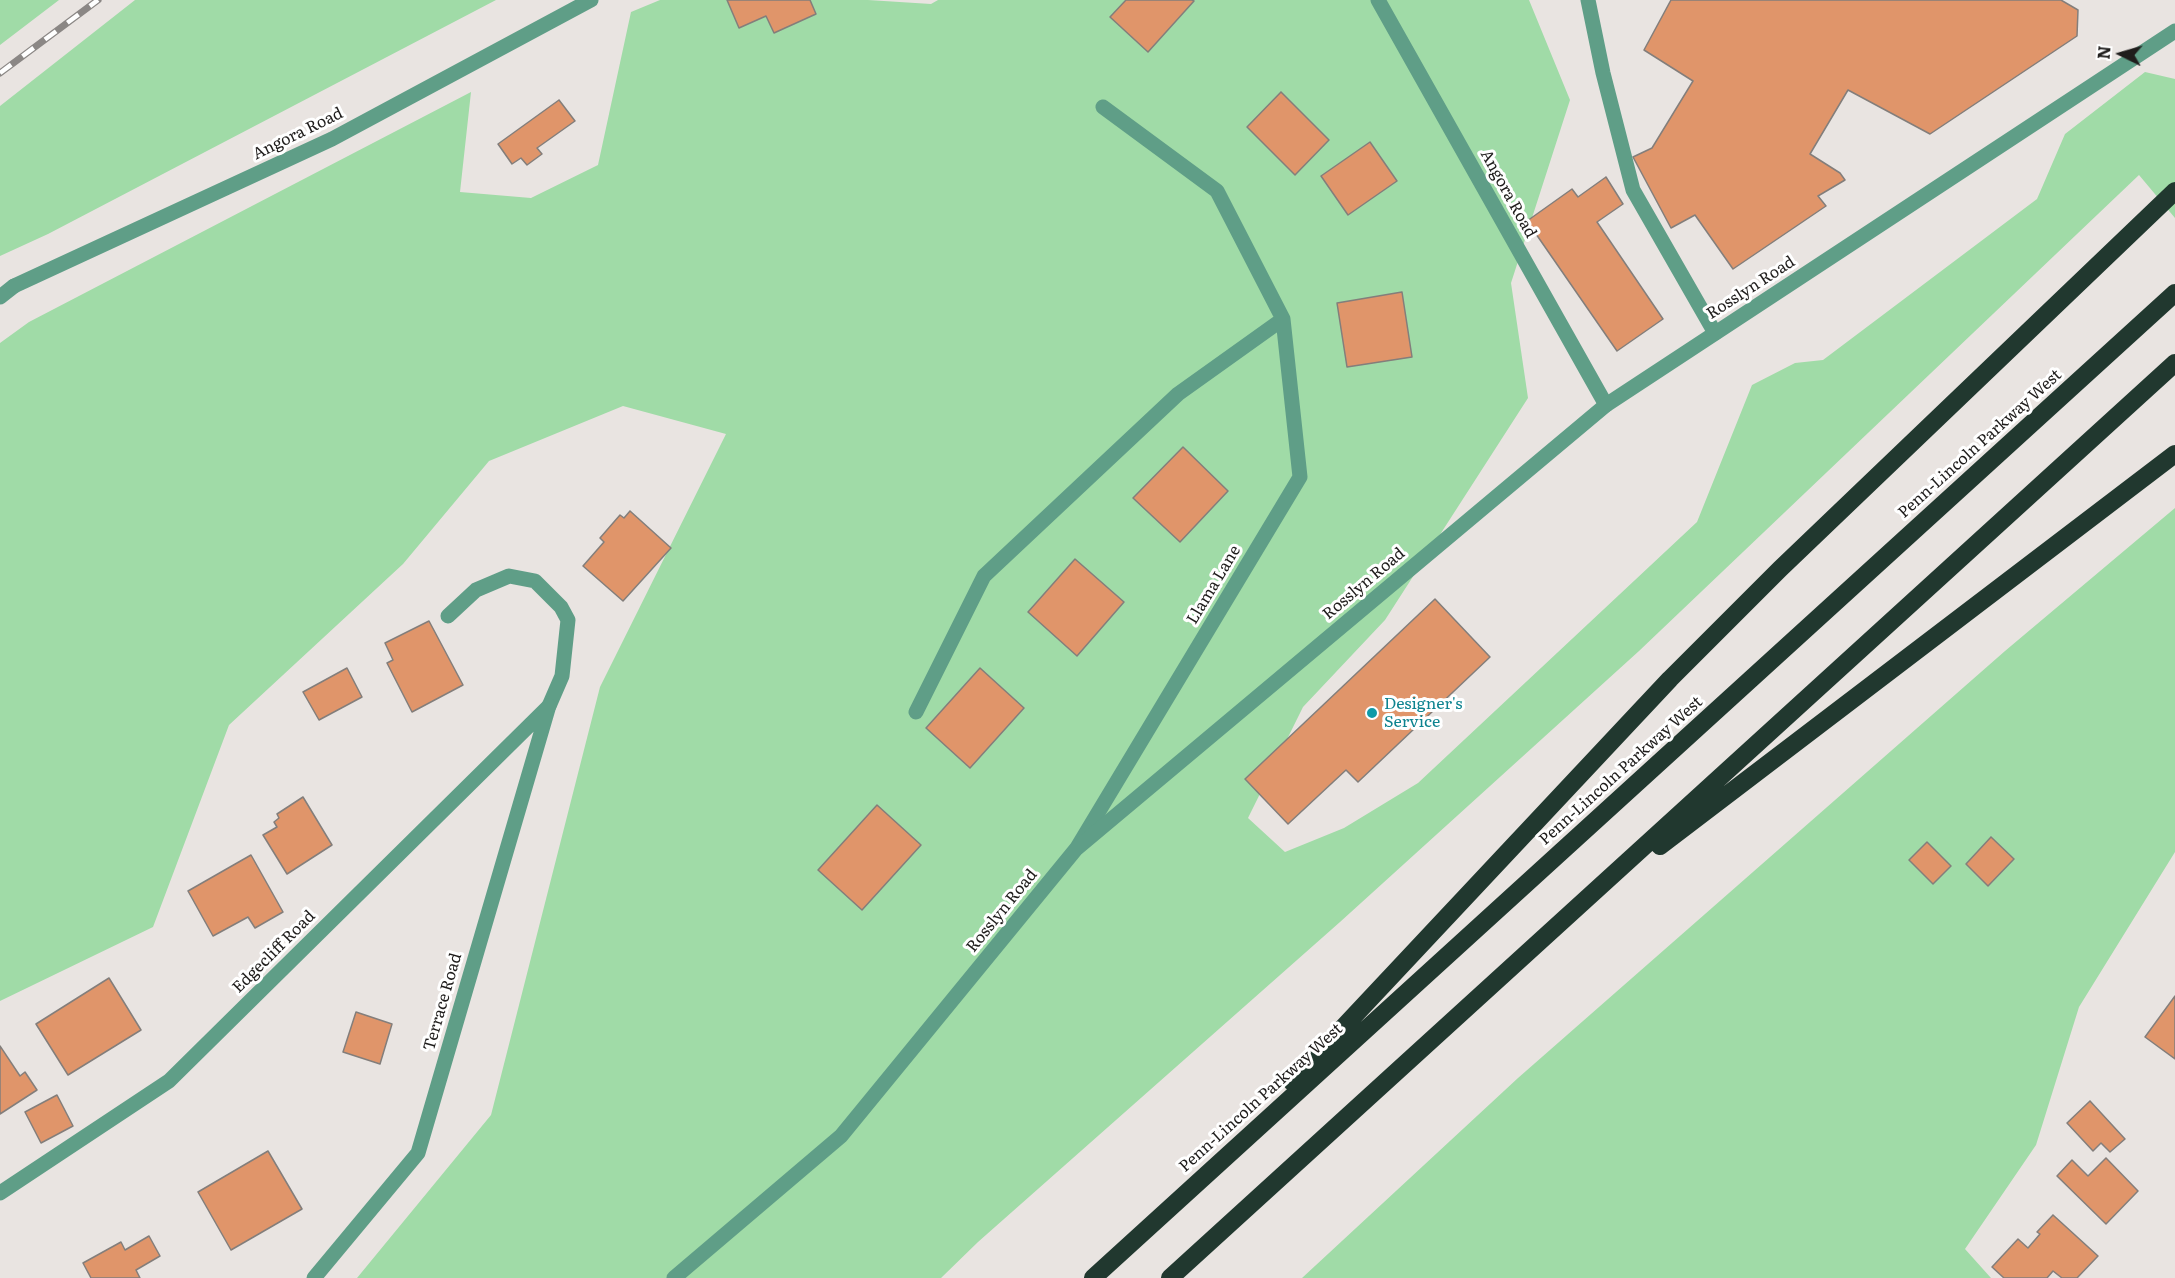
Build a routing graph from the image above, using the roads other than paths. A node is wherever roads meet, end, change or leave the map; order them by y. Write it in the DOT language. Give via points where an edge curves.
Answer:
graph roads {
  1 [pos="591,0"];
  2 [pos="1378,0"];
  3 [pos="1588,0"];
  4 [pos="2175,31"];
  5 [pos="1103,107"];
  6 [pos="2175,191"];
  7 [pos="2175,293"];
  8 [pos="0,297"];
  9 [pos="1283,318"];
  10 [pos="1715,333"];
  11 [pos="2175,363"];
  12 [pos="1606,405"];
  13 [pos="2175,454"];
  14 [pos="448,616"];
  15 [pos="549,706"];
  16 [pos="916,712"];
  17 [pos="1076,849"];
  18 [pos="1563,920"];
  19 [pos="1199,1181"];
  20 [pos="0,1192"];
  21 [pos="314,1278"];
  22 [pos="674,1278"];
  23 [pos="1093,1278"];
  24 [pos="1170,1278"];
  1 -- 8 [label="street, Angora Road" via="332,139 14,286"];
  2 -- 12 [label="street, Angora Road"];
  3 -- 10 [label="street" via="1633,190"];
  4 -- 10 [label="street, Rosslyn Road"];
  5 -- 9 [label="street, Llama Lane" via="1217,191"];
  6 -- 19 [label="highway" via="1780,568 1687,662"];
  7 -- 19 [label="highway, Penn-Lincoln Parkway West"];
  9 -- 16 [label="street" via="1178,394 984,576"];
  9 -- 17 [label="street, Llama Lane" via="1300,477"];
  10 -- 12 [label="street, Rosslyn Road"];
  11 -- 18 [label="highway"];
  12 -- 17 [label="street, Rosslyn Road"];
  13 -- 18 [label="highway"];
  14 -- 15 [label="street" via="476,590 508,576 535,581 561,607 568,620 562,676"];
  15 -- 20 [label="street, Edgecliff Road" via="169,1081"];
  15 -- 21 [label="street, Terrace Road" via="418,1153"];
  17 -- 22 [label="street, Rosslyn Road" via="841,1136"];
  18 -- 24 [label="highway"];
  19 -- 23 [label="highway, Penn-Lincoln Parkway West"];
}
